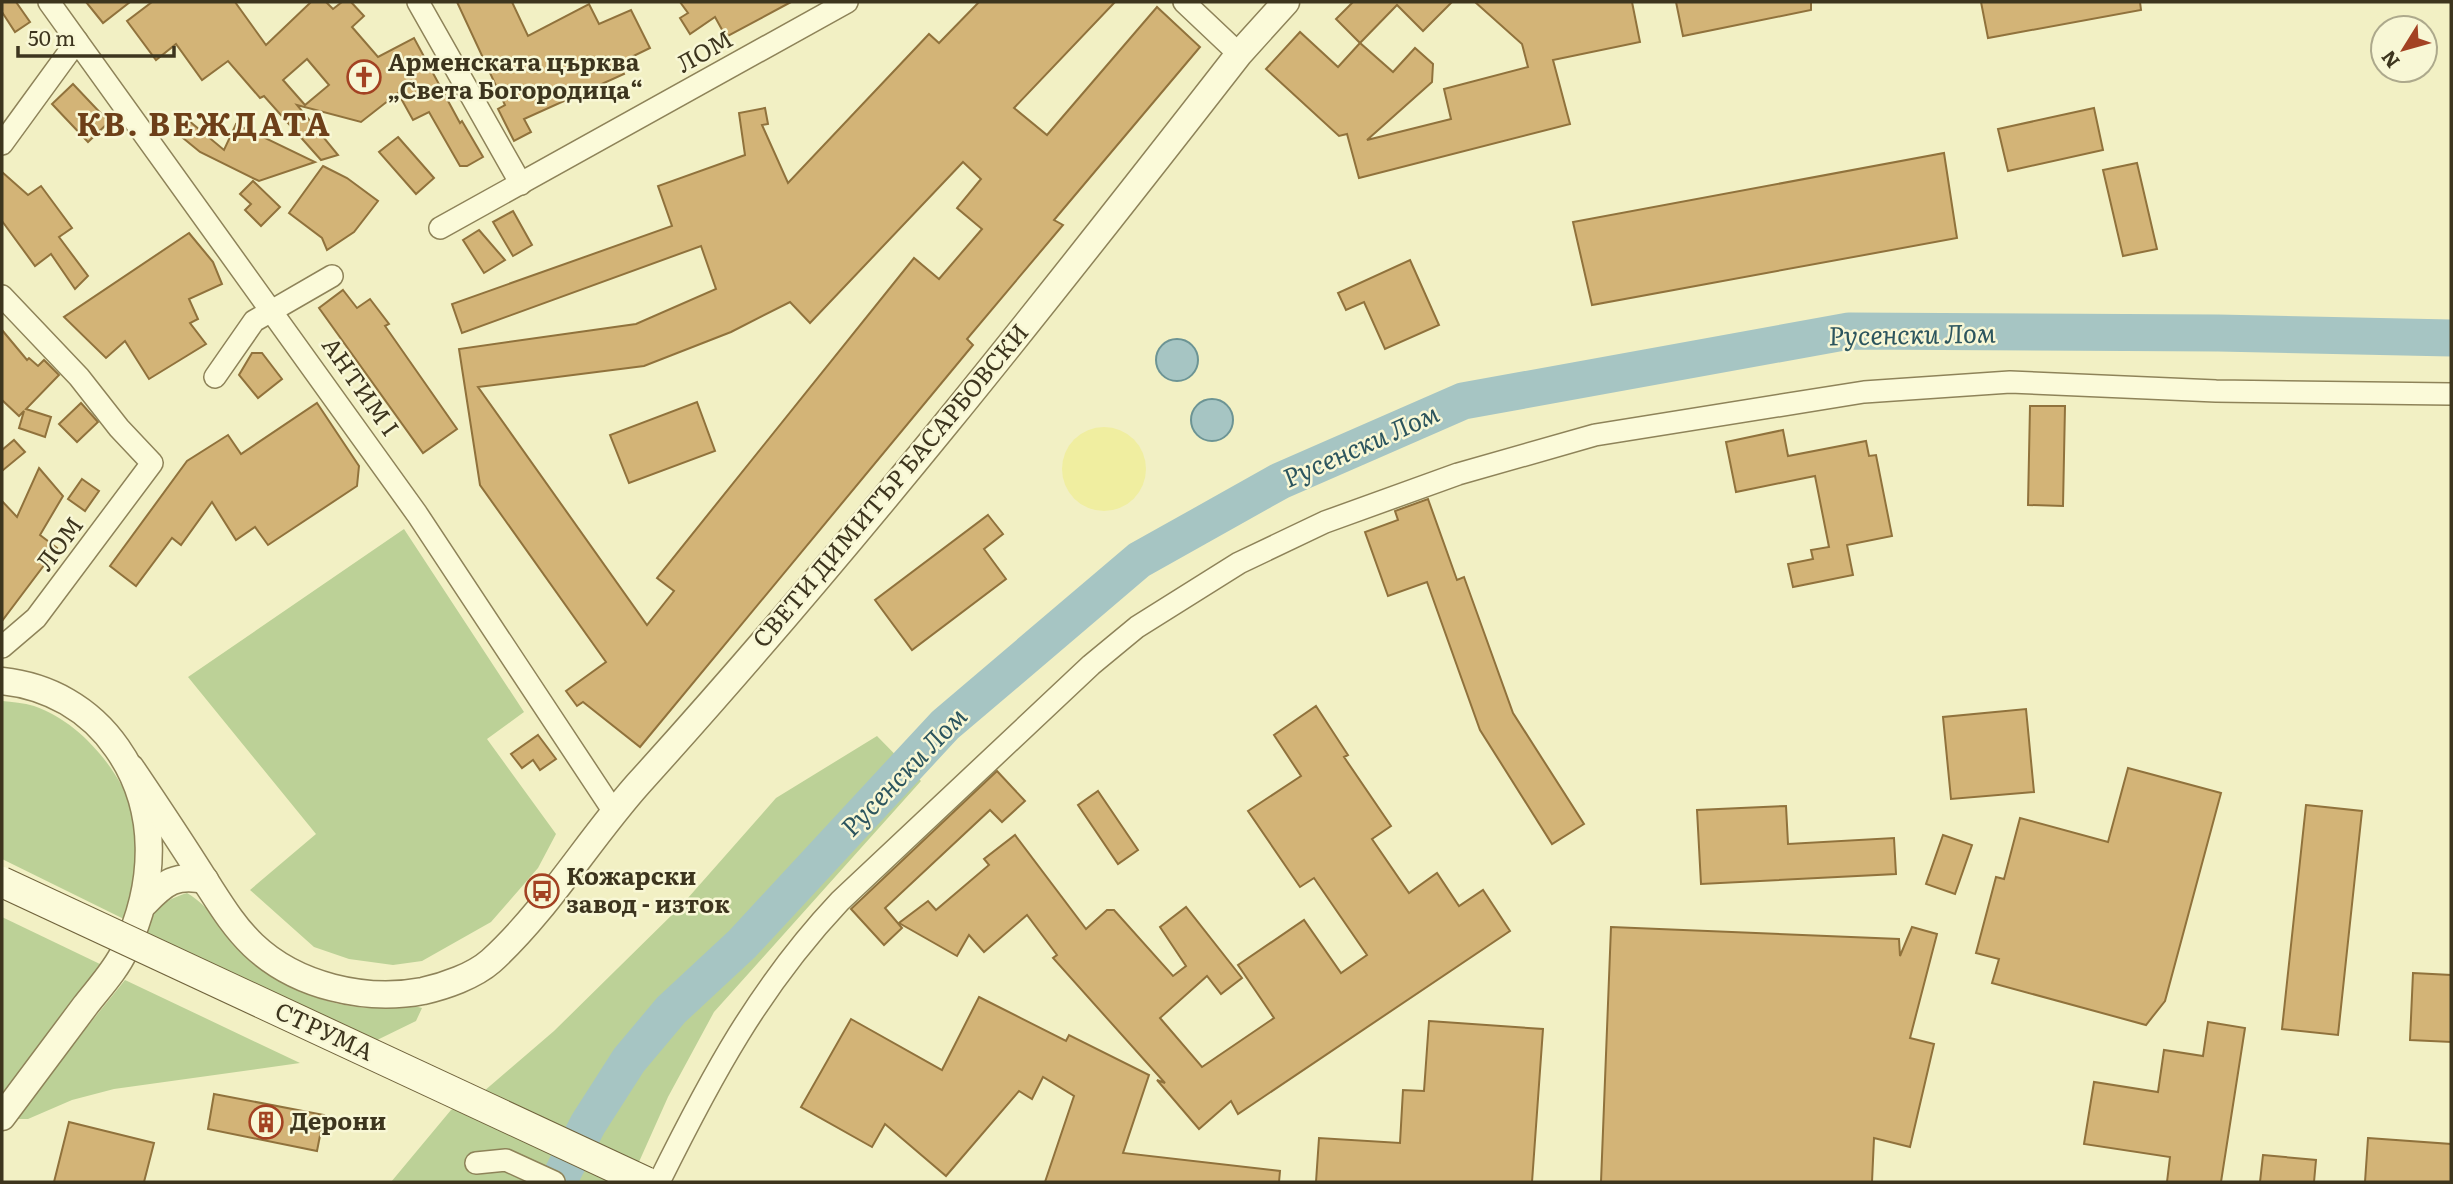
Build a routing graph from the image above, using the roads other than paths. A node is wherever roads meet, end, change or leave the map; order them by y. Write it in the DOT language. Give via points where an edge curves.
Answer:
graph roads {
  1 [pos="49,2"];
  2 [pos="418,2"];
  3 [pos="846,2"];
  4 [pos="1184,2"];
  5 [pos="1286,2"];
  6 [pos="77,41"];
  7 [pos="1239,54"];
  8 [pos="2,144"];
  9 [pos="521,184"];
  10 [pos="440,228"];
  11 [pos="332,276"];
  12 [pos="2,296"];
  13 [pos="271,310"];
  14 [pos="215,377"];
  15 [pos="2451,394"];
  16 [pos="2,647"];
  17 [pos="2,681"];
  18 [pos="131,768"];
  19 [pos="614,812"];
  20 [pos="205,880"];
  21 [pos="2,882"];
  22 [pos="145,903"];
  23 [pos="2,1117"];
  24 [pos="476,1163"];
  25 [pos="554,1182"];
  26 [pos="646,1182"];
  27 [pos="659,1182"];
  1 -- 6 [label="street, АНТИМ I"];
  2 -- 9 [label="street"];
  3 -- 9 [label="street, ЛОМ"];
  4 -- 7 [label="street"];
  5 -- 7 [label="street, СВЕТИ ДИМИТЪР БАСАРБОВСКИ"];
  6 -- 8 [label="street"];
  6 -- 13 [label="street, АНТИМ I"];
  7 -- 19 [label="street, СВЕТИ ДИМИТЪР БАСАРБОВСКИ" via="828,568"];
  9 -- 10 [label="street, ЛОМ"];
  11 -- 13 [label="street"];
  12 -- 16 [label="street, ЛОМ" via="152,463 36,618"];
  13 -- 14 [label="street" via="254,321"];
  13 -- 19 [label="street, АНТИМ I" via="417,513"];
  15 -- 27 [label="street" via="2011,382 1864,391 1595,435 1458,474 1325,522 1239,563 1136,627 840,901 753,1006"];
  17 -- 18 [label="street, СВЕТИ ДИМИТЪР БАСАРБОВСКИ" via="45,690 69,702 113,741"];
  18 -- 20 [label="street, СВЕТИ ДИМИТЪР БАСАРБОВСКИ"];
  18 -- 22 [label="street" via="147,822 150,853"];
  19 -- 20 [label="street, СВЕТИ ДИМИТЪР БАСАРБОВСКИ" via="488,964 461,979 422,991 332,988 277,964 231,921"];
  20 -- 22 [label="street" via="177,877 164,883"];
  21 -- 26 [label="main road, СТРУМА, bridge"];
  22 -- 23 [label="street" via="124,953"];
  24 -- 25 [label="street" via="506,1160"];
}
